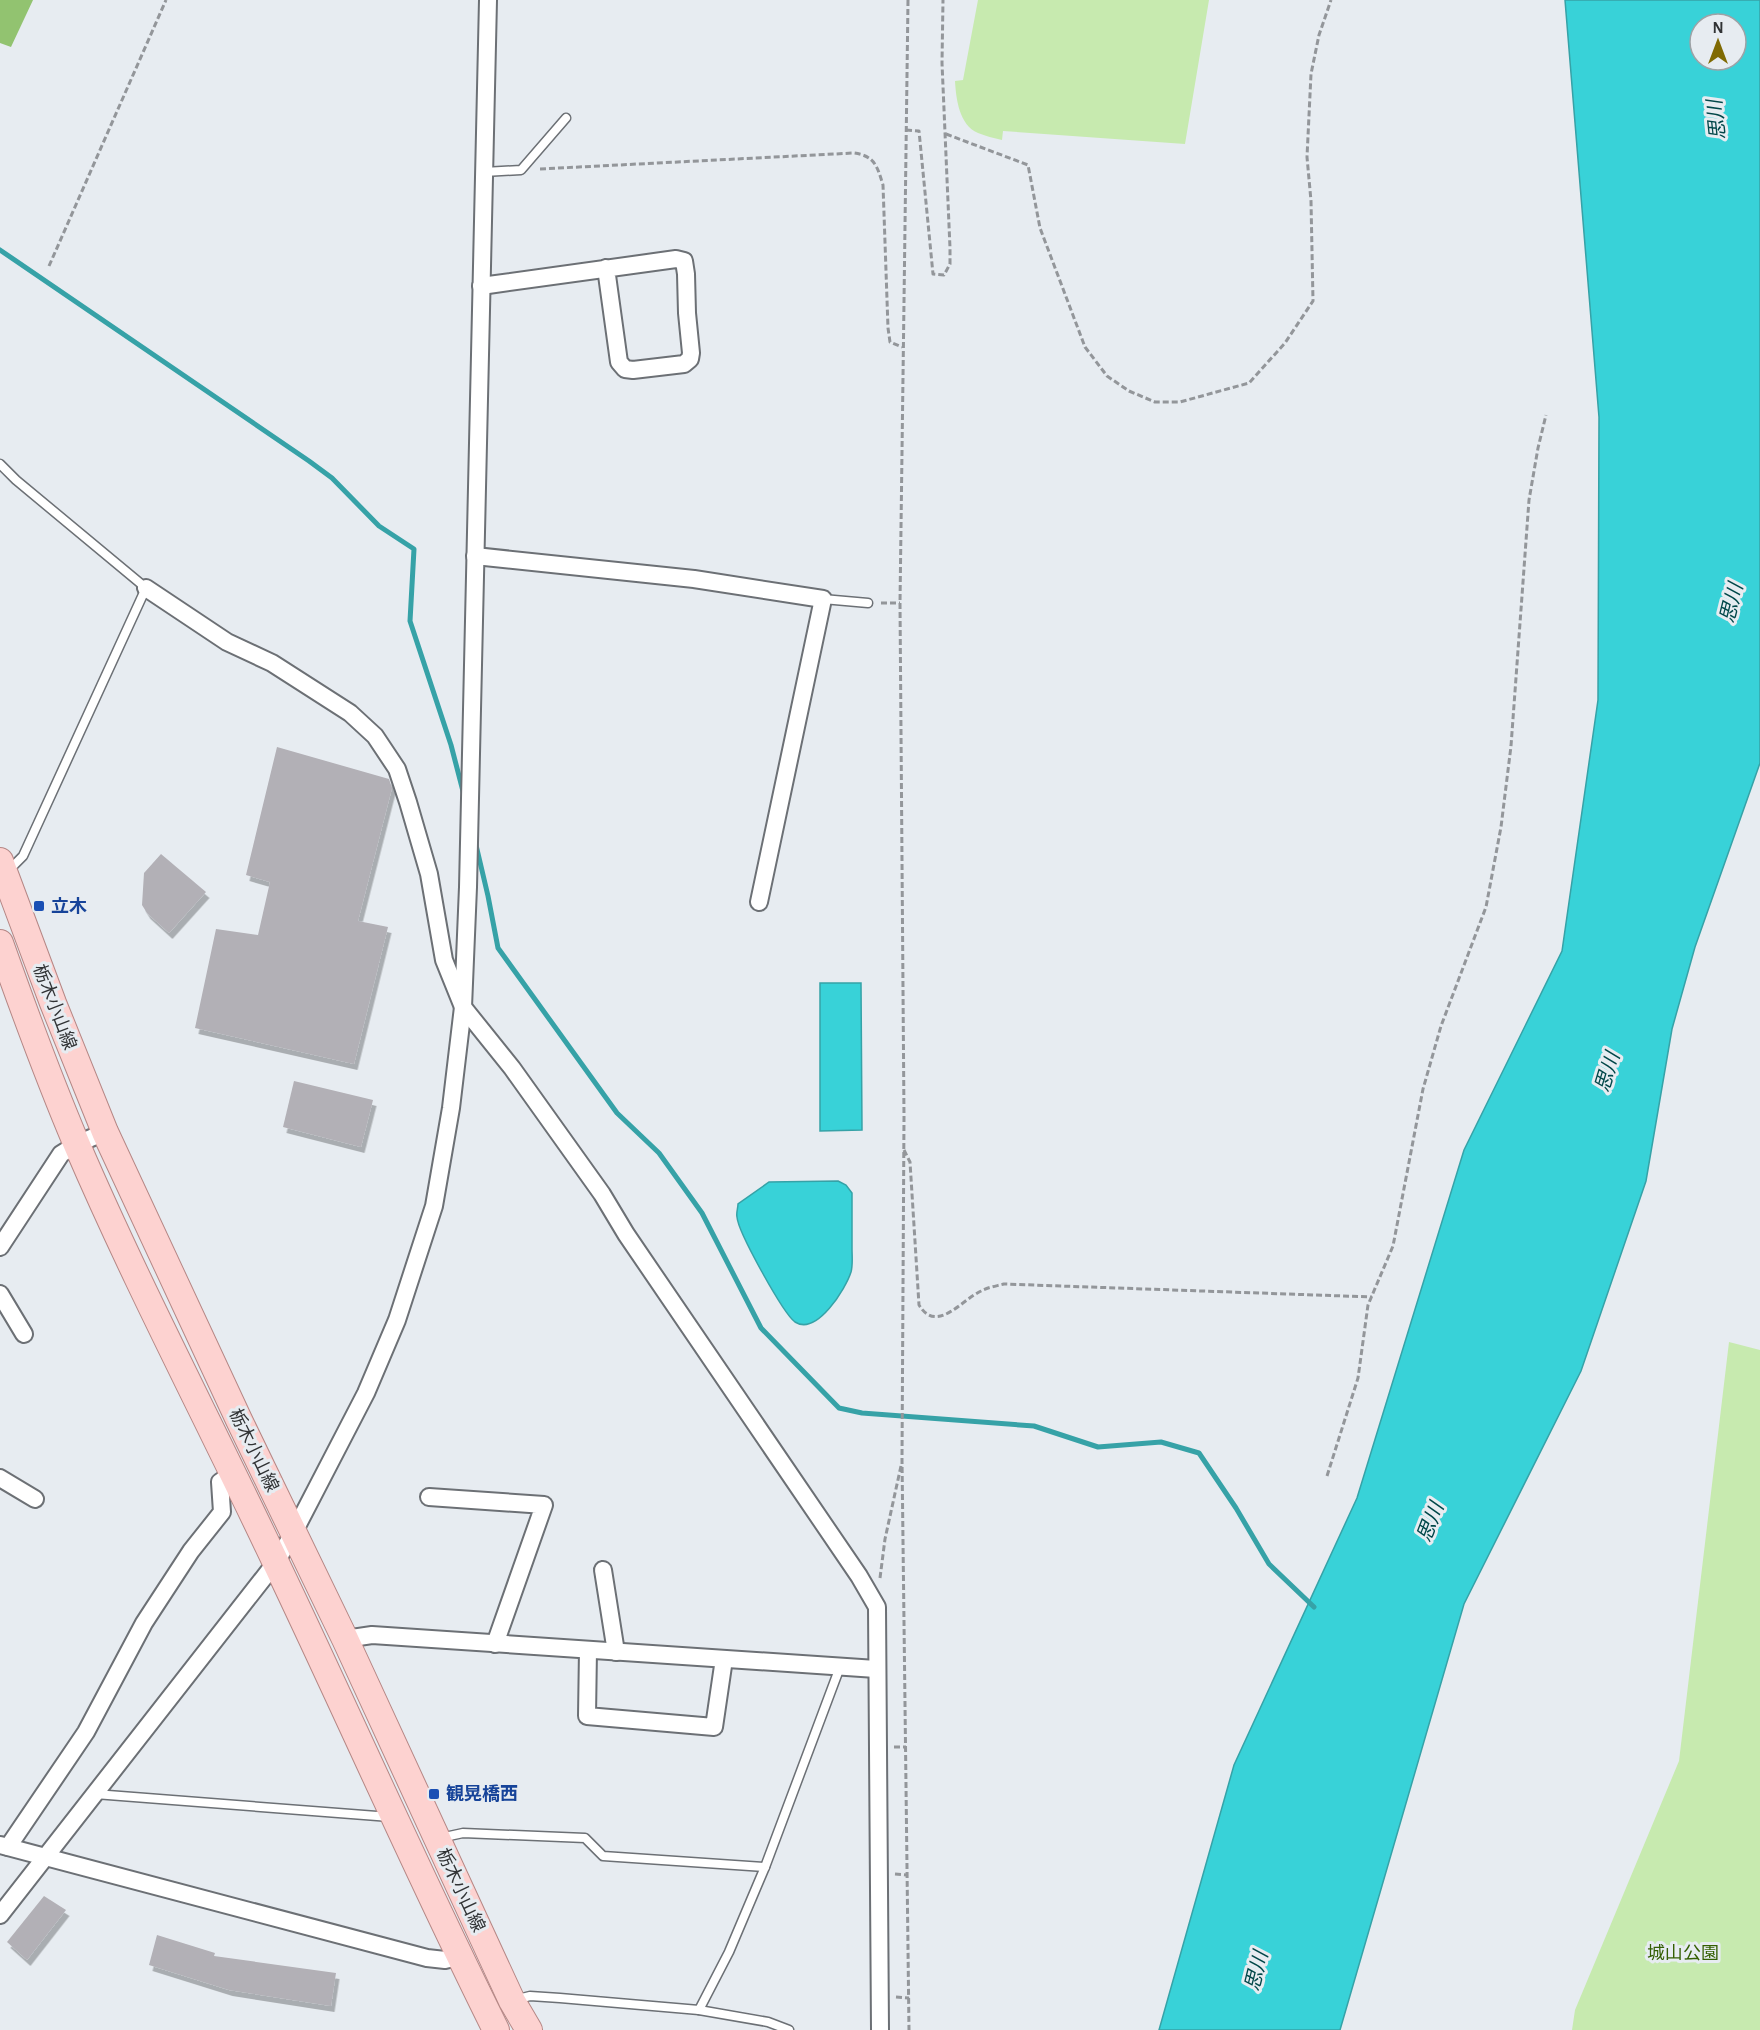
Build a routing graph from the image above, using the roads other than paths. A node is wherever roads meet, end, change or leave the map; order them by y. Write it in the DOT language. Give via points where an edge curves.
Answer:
graph roads {
  1 [pos="488,0"];
  2 [pos="566,118"];
  3 [pos="484,171"];
  4 [pos="606,268"];
  5 [pos="481,286"];
  6 [pos="0,464"];
  7 [pos="476,556"];
  8 [pos="146,588"];
  9 [pos="823,599"];
  10 [pos="868,603"];
  11 [pos="2,870"];
  12 [pos="759,902"];
  13 [pos="0,943"];
  14 [pos="463,1007"];
  15 [pos="105,1132"];
  16 [pos="77,1144"];
  17 [pos="0,1247"];
  18 [pos="0,1294"];
  19 [pos="24,1334"];
  20 [pos="232,1474"];
  21 [pos="0,1478"];
  22 [pos="429,1497"];
  23 [pos="35,1498"];
  24 [pos="294,1532"];
  25 [pos="276,1562"];
  26 [pos="603,1570"];
  27 [pos="345,1639"];
  28 [pos="495,1644"];
  29 [pos="588,1650"];
  30 [pos="616,1652"];
  31 [pos="724,1659"];
  32 [pos="840,1667"];
  33 [pos="876,1669"];
  34 [pos="94,1794"];
  35 [pos="394,1818"];
  36 [pos="437,1839"];
  37 [pos="4,1846"];
  38 [pos="44,1857"];
  39 [pos="765,1867"];
  40 [pos="0,1915"];
  41 [pos="461,1956"];
  42 [pos="512,2001"];
  43 [pos="699,2010"];
  44 [pos="496,2030"];
  45 [pos="529,2030"];
  46 [pos="789,2030"];
  47 [pos="880,2030"];
  1 -- 3 [label="street"];
  2 -- 3 [label="lane" via="521,170"];
  3 -- 5 [label="street"];
  4 -- 4 [label="street" via="676,258 684,261 690,359 684,364 625,369 620,362"];
  4 -- 5 [label="street"];
  5 -- 7 [label="street"];
  6 -- 8 [label="lane"];
  7 -- 9 [label="street" via="694,579"];
  7 -- 14 [label="street"];
  8 -- 11 [label="lane" via="23,856"];
  8 -- 14 [label="street" via="227,642 276,665 350,713 375,736 397,769 408,802 429,874 444,960"];
  9 -- 10 [label="lane"];
  9 -- 12 [label="street"];
  11 -- 15 [label="main road, 栃木小山線"];
  13 -- 16 [label="main road, 栃木小山線"];
  14 -- 24 [label="street" via="434,1206 397,1320 366,1393"];
  14 -- 33 [label="street" via="602,1194 859,1576 877,1607"];
  15 -- 16 [label="street"];
  15 -- 24 [label="main road, 栃木小山線"];
  16 -- 17 [label="street" via="61,1154"];
  16 -- 20 [label="main road, 栃木小山線"];
  18 -- 19 [label="street"];
  20 -- 25 [label="main road, 栃木小山線"];
  20 -- 37 [label="street" via="220,1482 222,1512 144,1623 86,1732"];
  21 -- 23 [label="street"];
  22 -- 28 [label="street" via="544,1505"];
  24 -- 25 [label="street"];
  24 -- 27 [label="main road, 栃木小山線"];
  25 -- 34 [label="street"];
  25 -- 35 [label="main road, 栃木小山線"];
  26 -- 30 [label="street"];
  27 -- 28 [label="street" via="372,1635"];
  27 -- 36 [label="main road, 栃木小山線"];
  28 -- 29 [label="street"];
  29 -- 30 [label="street"];
  29 -- 31 [label="street" via="587,1716 714,1727"];
  30 -- 31 [label="street"];
  31 -- 32 [label="street"];
  32 -- 33 [label="street"];
  32 -- 39 [label="lane"];
  33 -- 47 [label="street"];
  34 -- 35 [label="lane"];
  34 -- 38 [label="street"];
  35 -- 41 [label="main road, 栃木小山線"];
  36 -- 39 [label="lane" via="463,1833 585,1838 603,1856"];
  36 -- 42 [label="main road, 栃木小山線"];
  37 -- 38 [label="street"];
  38 -- 40 [label="street"];
  38 -- 41 [label="street" via="427,1958 445,1960"];
  39 -- 43 [label="lane"];
  41 -- 44 [label="main road, 栃木小山線"];
  42 -- 43 [label="lane" via="530,1996"];
  42 -- 45 [label="main road, 栃木小山線"];
  43 -- 46 [label="lane" via="768,2022"];
}
